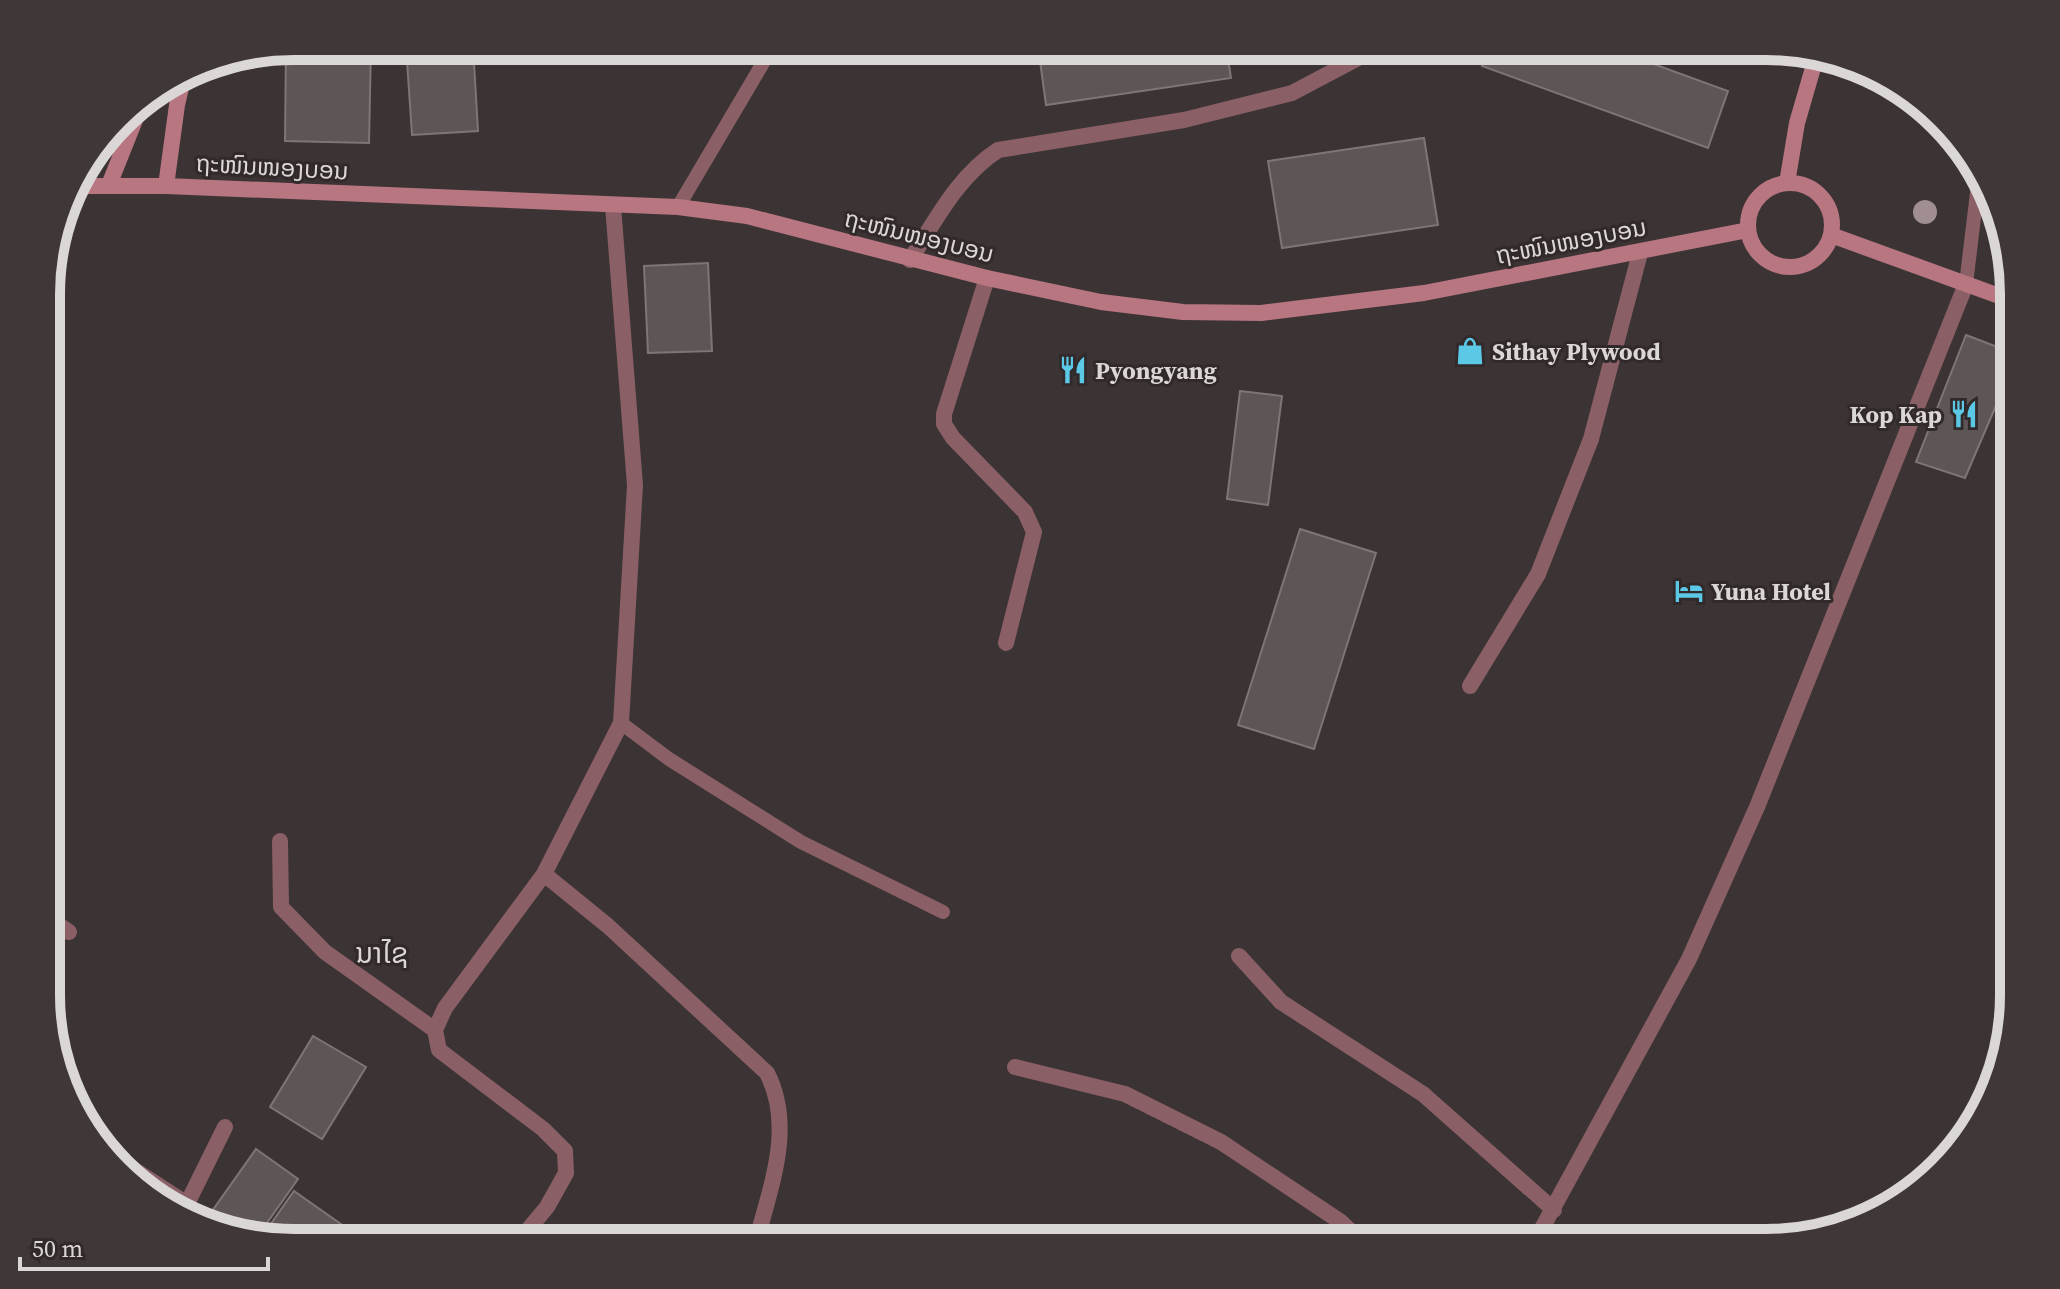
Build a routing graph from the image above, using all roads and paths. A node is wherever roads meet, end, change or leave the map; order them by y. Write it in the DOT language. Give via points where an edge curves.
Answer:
graph roads {
  1 [pos="1354,60"];
  2 [pos="764,61"];
  3 [pos="1814,65"];
  4 [pos="181,89"];
  5 [pos="133,125"];
  6 [pos="1787,183"];
  7 [pos="109,185"];
  8 [pos="87,186"];
  9 [pos="166,186"];
  10 [pos="1977,193"];
  11 [pos="613,206"];
  12 [pos="678,207"];
  13 [pos="1748,230"];
  14 [pos="1831,235"];
  15 [pos="1640,253"];
  16 [pos="910,260"];
  17 [pos="987,278"];
  18 [pos="1966,284"];
  19 [pos="1999,296"];
  20 [pos="1006,643"];
  21 [pos="1470,686"];
  22 [pos="621,723"];
  23 [pos="280,841"];
  24 [pos="544,874"];
  25 [pos="943,912"];
  26 [pos="60,926"];
  27 [pos="69,932"];
  28 [pos="1239,956"];
  29 [pos="435,1030"];
  30 [pos="1015,1067"];
  31 [pos="225,1127"];
  32 [pos="187,1203"];
  33 [pos="1554,1210"];
  34 [pos="1348,1228"];
  35 [pos="1543,1228"];
  36 [pos="529,1229"];
  37 [pos="760,1229"];
  1 -- 16 [label="street" via="1292,93 1184,120 998,150 959,184"];
  2 -- 12 [label="lane"];
  3 -- 6 [label="street"];
  4 -- 9 [label="street"];
  5 -- 7 [label="street"];
  6 -- 13 [label="street" via="1762,193 1748,217"];
  6 -- 14 [label="street" via="1822,197"];
  7 -- 8 [label="street, ຖະໜົນໜອງບອນ"];
  7 -- 9 [label="street, ຖະໜົນໜອງບອນ"];
  9 -- 11 [label="street, ຖະໜົນໜອງບອນ"];
  10 -- 18 [label="lane"];
  11 -- 12 [label="street, ຖະໜົນໜອງບອນ"];
  11 -- 22 [label="street" via="635,485"];
  12 -- 16 [label="street, ຖະໜົນໜອງບອນ" via="747,216"];
  13 -- 14 [label="street" via="1762,256 1788,267 1815,258"];
  13 -- 15 [label="street, ຖະໜົນໜອງບອນ"];
  14 -- 18 [label="street"];
  15 -- 17 [label="street, ຖະໜົນໜອງບອນ" via="1424,293 1261,313 1183,312 1101,302"];
  15 -- 21 [label="street" via="1591,439 1538,574"];
  16 -- 17 [label="street, ຖະໜົນໜອງບອນ"];
  17 -- 20 [label="street" via="944,424 1025,512 1034,532"];
  18 -- 19 [label="street"];
  18 -- 33 [label="street" via="1757,807 1689,959"];
  22 -- 24 [label="street"];
  22 -- 25 [label="lane" via="801,842"];
  23 -- 29 [label="street" via="281,907 325,952"];
  24 -- 29 [label="street" via="445,1008"];
  24 -- 37 [label="street" via="767,1073 777,1092 781,1143"];
  26 -- 27 [label="street"];
  28 -- 33 [label="street" via="1281,1002 1423,1094"];
  29 -- 36 [label="street" via="439,1050 565,1151 566,1173"];
  30 -- 34 [label="street" via="1125,1094 1221,1142"];
  31 -- 32 [label="street"];
  33 -- 35 [label="street"];
}
